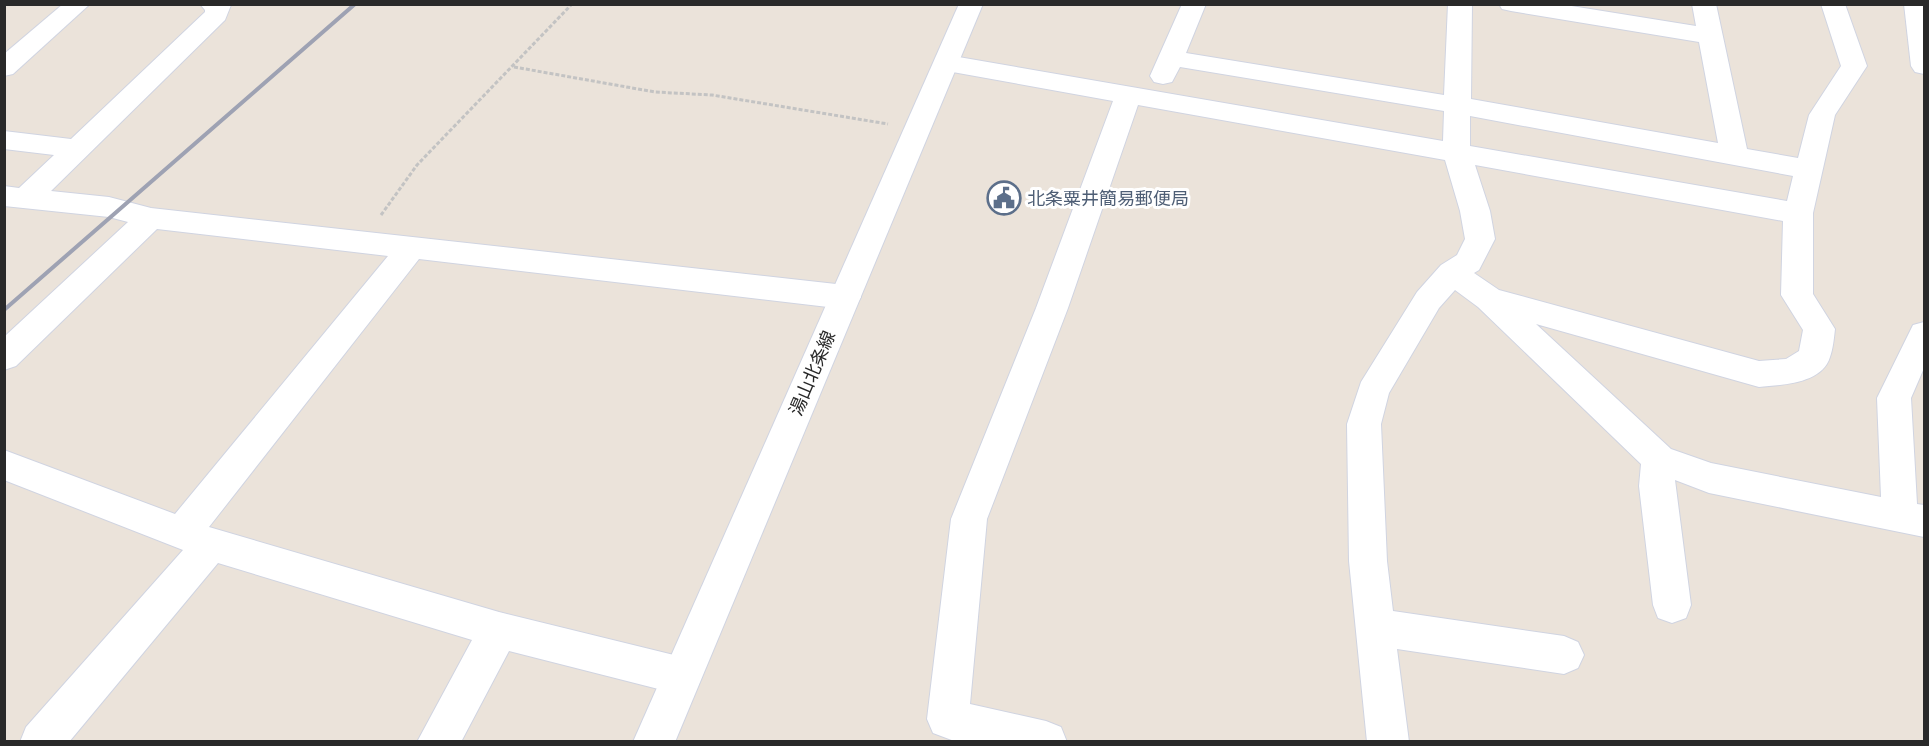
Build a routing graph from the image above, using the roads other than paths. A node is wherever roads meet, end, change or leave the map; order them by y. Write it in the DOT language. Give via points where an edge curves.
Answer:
graph roads {
  1 [pos="78,4"];
  2 [pos="212,4"];
  3 [pos="971,4"];
  4 [pos="1194,4"];
  5 [pos="1460,4"];
  6 [pos="1511,4"];
  7 [pos="1704,4"];
  8 [pos="1833,4"];
  9 [pos="1916,4"];
  10 [pos="219,5"];
  11 [pos="1710,36"];
  12 [pos="1171,58"];
  13 [pos="947,63"];
  14 [pos="1924,66"];
  15 [pos="4,68"];
  16 [pos="1141,98"];
  17 [pos="1457,105"];
  18 [pos="4,140"];
  19 [pos="77,149"];
  20 [pos="1456,151"];
  21 [pos="1734,153"];
  22 [pos="1808,169"];
  23 [pos="15,197"];
  24 [pos="1798,213"];
  25 [pos="151,218"];
  26 [pos="412,247"];
  27 [pos="1452,273"];
  28 [pos="845,297"];
  29 [pos="1489,299"];
  30 [pos="1924,334"];
  31 [pos="4,357"];
  32 [pos="1659,459"];
  33 [pos="4,465"];
  34 [pos="1912,518"];
  35 [pos="196,539"];
  36 [pos="1672,605"];
  37 [pos="1375,627"];
  38 [pos="500,630"];
  39 [pos="1564,655"];
  40 [pos="682,676"];
  41 [pos="41,741"];
  42 [pos="438,741"];
  43 [pos="654,741"];
  44 [pos="1039,741"];
  45 [pos="1388,741"];
  1 -- 15 [label="street"];
  2 -- 10 [label="street"];
  3 -- 13 [label="street, 湯山北条線"];
  4 -- 12 [label="street"];
  5 -- 17 [label="street"];
  6 -- 11 [label="street"];
  7 -- 11 [label="street"];
  8 -- 22 [label="street" via="1854,66 1822,115"];
  9 -- 14 [label="street"];
  10 -- 19 [label="street" via="216,15"];
  11 -- 21 [label="street"];
  12 -- 16 [label="street"];
  12 -- 17 [label="street"];
  13 -- 16 [label="street"];
  13 -- 28 [label="street, 湯山北条線"];
  16 -- 20 [label="street"];
  16 -- 44 [label="street" via="969,519 948,719"];
  17 -- 20 [label="street"];
  17 -- 21 [label="street"];
  18 -- 19 [label="street"];
  19 -- 23 [label="street"];
  20 -- 24 [label="street"];
  20 -- 27 [label="street" via="1480,239 1468,262"];
  21 -- 22 [label="street"];
  22 -- 24 [label="street"];
  23 -- 25 [label="street" via="109,207"];
  24 -- 29 [label="street" via="1797,295 1819,329 1814,358 1792,371 1759,374"];
  25 -- 26 [label="street"];
  25 -- 31 [label="street"];
  26 -- 28 [label="street"];
  26 -- 35 [label="street"];
  27 -- 29 [label="street"];
  27 -- 37 [label="street" via="1428,300 1373,391 1364,424 1368,561"];
  28 -- 40 [label="street, 湯山北条線"];
  29 -- 32 [label="street"];
  30 -- 34 [label="street" via="1894,398"];
  32 -- 34 [label="street" via="1709,478"];
  32 -- 36 [label="street" via="1657,486"];
  33 -- 35 [label="street"];
  35 -- 38 [label="street"];
  35 -- 41 [label="street"];
  37 -- 39 [label="street"];
  37 -- 45 [label="street"];
  38 -- 40 [label="street"];
  38 -- 42 [label="street"];
  40 -- 43 [label="street, 湯山北条線"];
}
